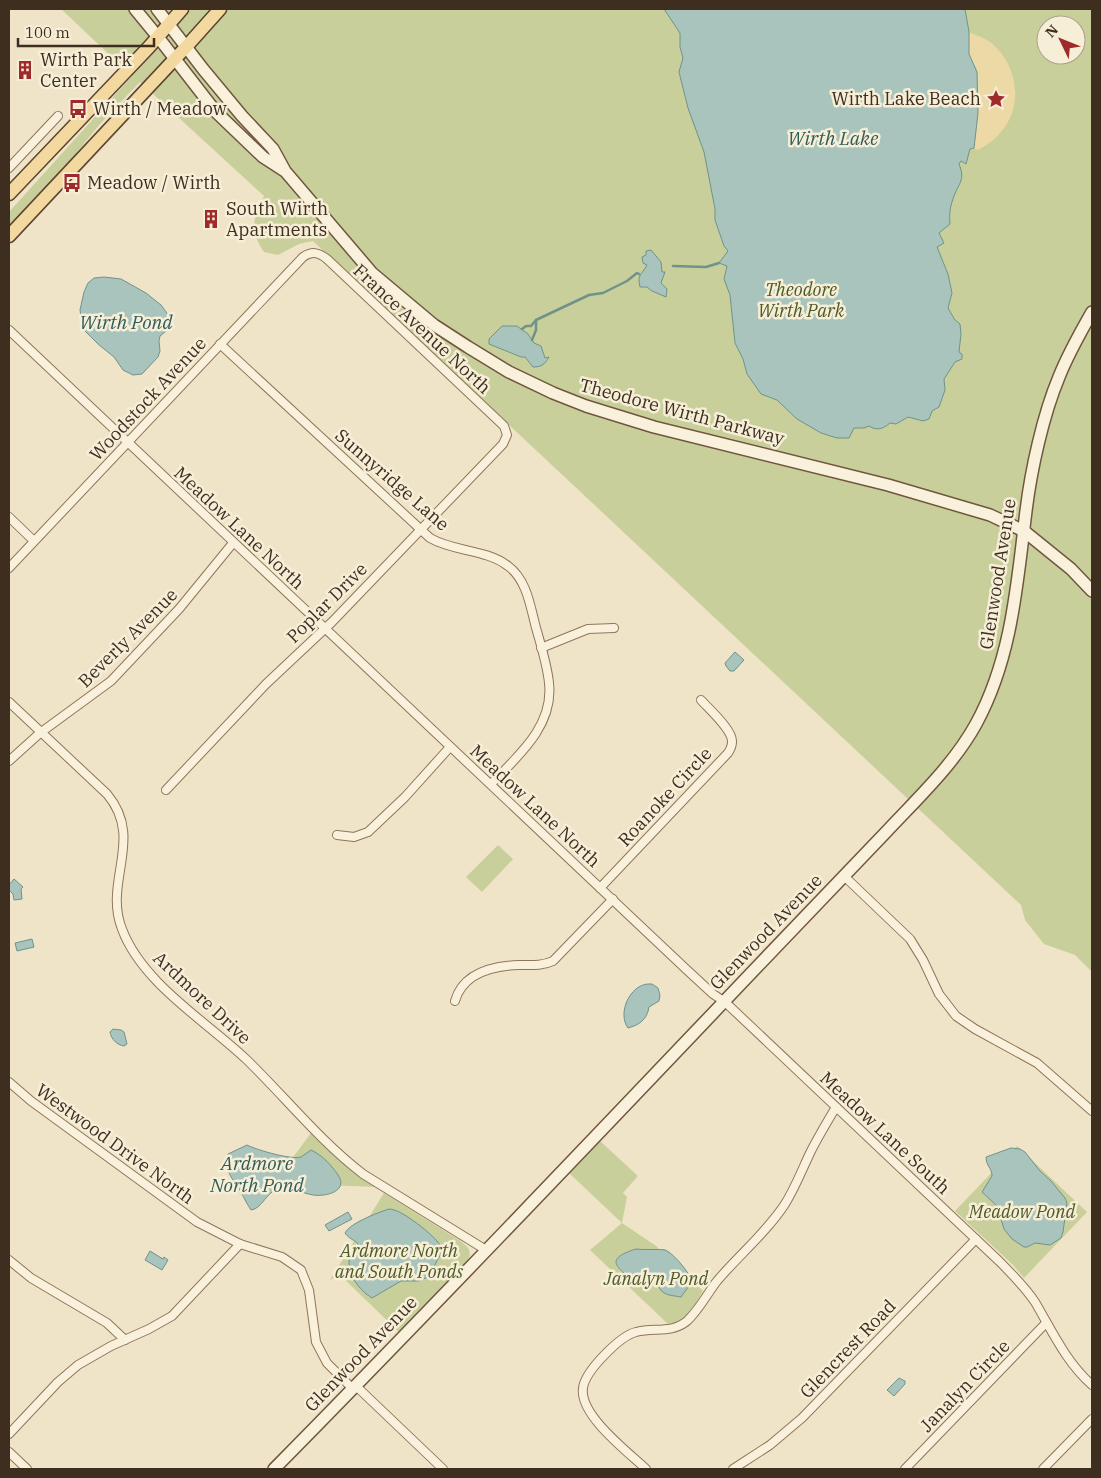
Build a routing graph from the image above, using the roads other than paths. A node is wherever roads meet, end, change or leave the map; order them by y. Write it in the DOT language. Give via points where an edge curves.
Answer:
graph roads {
  1 [pos="135,9"];
  2 [pos="157,9"];
  3 [pos="182,9"];
  4 [pos="220,9"];
  5 [pos="169,24"];
  6 [pos="158,36"];
  7 [pos="186,47"];
  8 [pos="175,59"];
  9 [pos="58,116"];
  10 [pos="9,168"];
  11 [pos="284,171"];
  12 [pos="9,194"];
  13 [pos="9,236"];
  14 [pos="311,253"];
  15 [pos="1092,312"];
  16 [pos="9,330"];
  17 [pos="220,344"];
  18 [pos="507,435"];
  19 [pos="127,443"];
  20 [pos="9,517"];
  21 [pos="420,530"];
  22 [pos="1024,531"];
  23 [pos="34,541"];
  24 [pos="233,543"];
  25 [pos="9,568"];
  26 [pos="1092,591"];
  27 [pos="614,628"];
  28 [pos="325,629"];
  29 [pos="541,648"];
  30 [pos="701,700"];
  31 [pos="9,702"];
  32 [pos="40,733"];
  33 [pos="450,747"];
  34 [pos="9,761"];
  35 [pos="491,784"];
  36 [pos="166,790"];
  37 [pos="337,835"];
  38 [pos="844,876"];
  39 [pos="600,888"];
  40 [pos="613,900"];
  41 [pos="455,1001"];
  42 [pos="725,1002"];
  43 [pos="9,1082"];
  44 [pos="836,1107"];
  45 [pos="1092,1111"];
  46 [pos="976,1239"];
  47 [pos="240,1244"];
  48 [pos="486,1250"];
  49 [pos="9,1260"];
  50 [pos="1046,1323"];
  51 [pos="125,1340"];
  52 [pos="1092,1385"];
  53 [pos="354,1388"];
  54 [pos="1092,1419"];
  55 [pos="9,1434"];
  56 [pos="9,1452"];
  57 [pos="27,1469"];
  58 [pos="274,1469"];
  59 [pos="443,1469"];
  60 [pos="646,1469"];
  61 [pos="733,1469"];
  62 [pos="905,1469"];
  63 [pos="1043,1469"];
  1 -- 6 [label="street, Theodore Wirth Parkway"];
  2 -- 5 [label="street, Theodore Wirth Parkway"];
  3 -- 5 [label="main road"];
  4 -- 7 [label="main road"];
  5 -- 6 [label="main road"];
  5 -- 7 [label="street, Theodore Wirth Parkway"];
  6 -- 8 [label="street, Theodore Wirth Parkway"];
  6 -- 12 [label="main road"];
  7 -- 8 [label="main road"];
  7 -- 11 [label="street, Theodore Wirth Parkway" via="273,149"];
  8 -- 11 [label="street, Theodore Wirth Parkway" via="216,112 263,157"];
  8 -- 13 [label="main road"];
  9 -- 10 [label="street"];
  11 -- 22 [label="street, Theodore Wirth Parkway" via="372,273 402,300 434,325 509,372 586,406 939,499 990,515"];
  14 -- 17 [label="street, Woodstock Avenue" via="303,257"];
  14 -- 18 [label="street, France Avenue North" via="326,259 500,422"];
  15 -- 22 [label="street, Glenwood Avenue" via="1065,361 1050,401 1032,476"];
  16 -- 19 [label="street, Meadow Lane North"];
  17 -- 19 [label="street, Woodstock Avenue"];
  17 -- 21 [label="street, Sunnyridge Lane"];
  18 -- 21 [label="street, Poplar Drive" via="503,444"];
  19 -- 23 [label="street, Woodstock Avenue"];
  19 -- 24 [label="street, Meadow Lane North"];
  20 -- 23 [label="street"];
  21 -- 28 [label="street, Poplar Drive"];
  21 -- 29 [label="street, Sunnyridge Lane" via="436,542 490,557 513,570 525,591"];
  22 -- 26 [label="street, Theodore Wirth Parkway" via="1071,569"];
  22 -- 38 [label="street, Glenwood Avenue" via="1002,660 976,723 943,770"];
  23 -- 25 [label="street, Woodstock Avenue"];
  24 -- 28 [label="street, Meadow Lane North"];
  24 -- 32 [label="street, Beverly Avenue" via="179,609 111,681"];
  27 -- 29 [label="street" via="588,629"];
  28 -- 33 [label="street, Meadow Lane North"];
  28 -- 36 [label="street, Poplar Drive" via="266,684"];
  29 -- 35 [label="street, Sunnyridge Lane" via="549,682 546,713 534,738"];
  30 -- 39 [label="street, Roanoke Circle" via="729,732 732,741 728,753"];
  31 -- 32 [label="street, Ardmore Drive"];
  32 -- 34 [label="street, Beverly Avenue"];
  32 -- 48 [label="street, Ardmore Drive" via="117,807 125,834 117,893 118,914 127,940 148,971 246,1059 350,1164"];
  33 -- 35 [label="street, Meadow Lane North"];
  33 -- 37 [label="street, Meadow Lane North" via="368,832 354,837"];
  35 -- 39 [label="street, Meadow Lane North"];
  38 -- 42 [label="street, Glenwood Avenue"];
  38 -- 45 [label="street" via="910,939 939,994 956,1016 1037,1063"];
  39 -- 40 [label="street, Meadow Lane North"];
  40 -- 41 [label="street" via="554,960 546,964 508,966 483,972 460,988"];
  40 -- 42 [label="street"];
  42 -- 44 [label="street, Meadow Lane South"];
  42 -- 48 [label="street, Glenwood Avenue"];
  43 -- 47 [label="street, Westwood Drive North" via="198,1222"];
  44 -- 46 [label="street, Meadow Lane South"];
  44 -- 60 [label="street" via="785,1204 717,1281 692,1316 672,1329 629,1335 585,1380 582,1389 588,1413"];
  46 -- 50 [label="street, Meadow Lane South" via="1024,1287"];
  46 -- 61 [label="street, Glencrest Road" via="802,1418 770,1445"];
  47 -- 51 [label="street" via="172,1316"];
  47 -- 53 [label="street, Westwood Drive North" via="282,1257 301,1270 309,1290 316,1342 327,1363"];
  48 -- 53 [label="street, Glenwood Avenue"];
  49 -- 51 [label="street" via="31,1278 114,1328"];
  50 -- 52 [label="street, Meadow Lane South" via="1067,1357"];
  50 -- 62 [label="street, Janalyn Circle"];
  51 -- 55 [label="street" via="68,1373"];
  53 -- 58 [label="street, Glenwood Avenue"];
  53 -- 59 [label="street, Westwood Drive North"];
  54 -- 63 [label="street"];
  56 -- 57 [label="street"];
}
